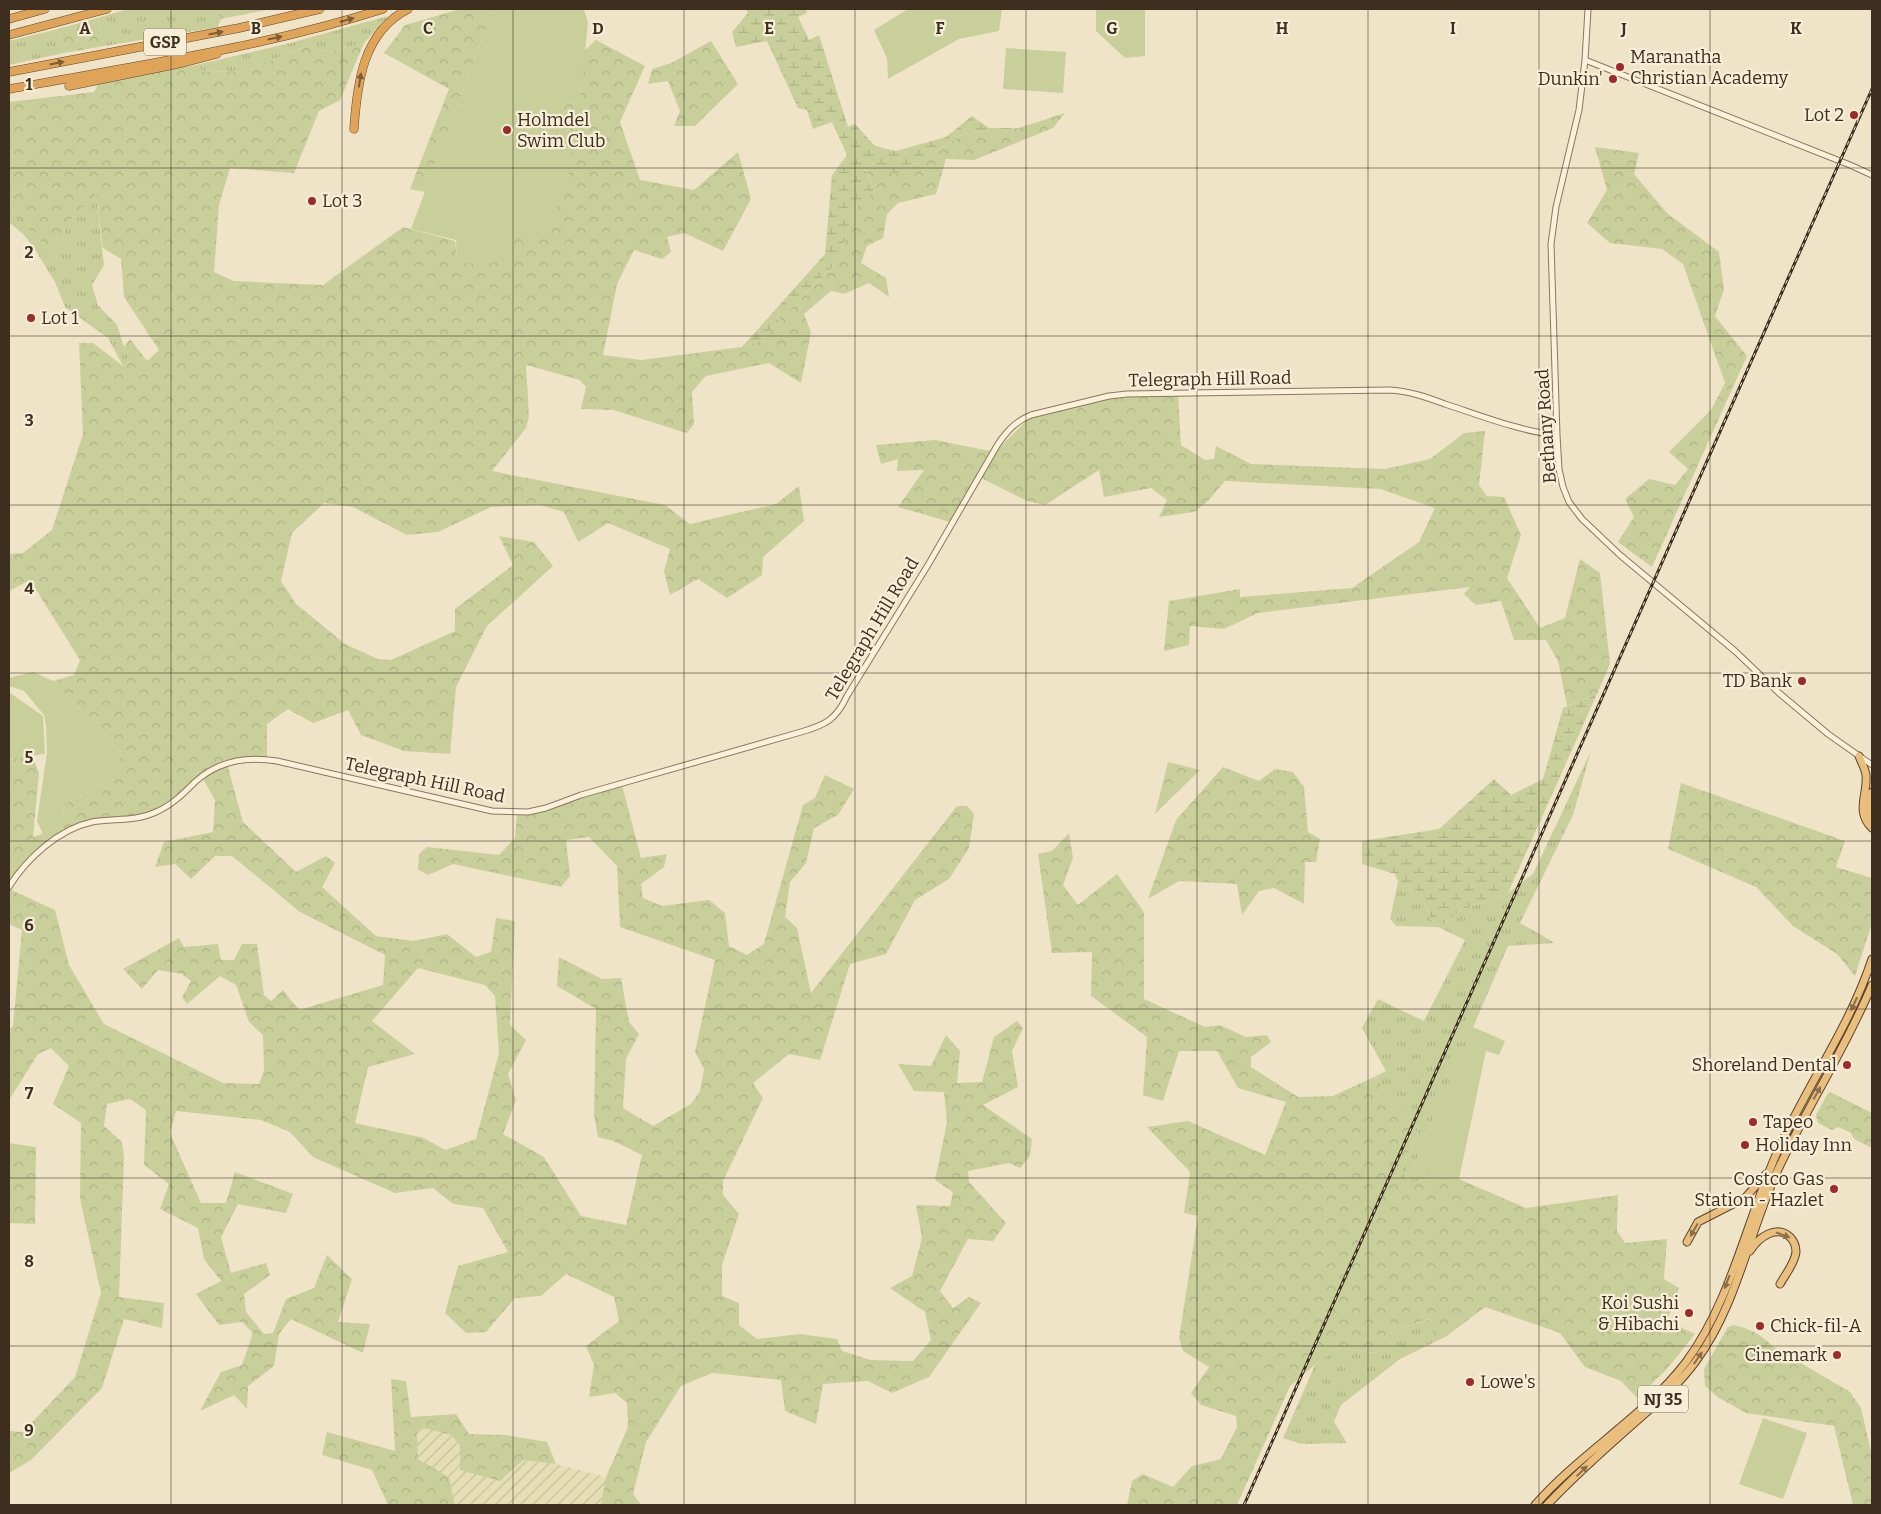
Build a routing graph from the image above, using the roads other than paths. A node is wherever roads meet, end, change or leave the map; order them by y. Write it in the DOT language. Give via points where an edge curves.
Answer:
graph roads {
  1 [pos="45,9"];
  2 [pos="107,9"];
  3 [pos="320,9"];
  4 [pos="382,9"];
  5 [pos="408,9"];
  6 [pos="1588,9"];
  7 [pos="9,19"];
  8 [pos="9,35"];
  9 [pos="240,46"];
  10 [pos="1585,60"];
  11 [pos="9,72"];
  12 [pos="70,86"];
  13 [pos="9,89"];
  14 [pos="354,129"];
  15 [pos="1872,176"];
  16 [pos="1558,435"];
  17 [pos="1858,756"];
  18 [pos="1872,764"];
  19 [pos="1872,792"];
  20 [pos="1872,820"];
  21 [pos="1872,828"];
  22 [pos="9,887"];
  23 [pos="1872,959"];
  24 [pos="1872,986"];
  25 [pos="1770,1168"];
  26 [pos="1687,1242"];
  27 [pos="1746,1257"];
  28 [pos="1780,1284"];
  29 [pos="1535,1505"];
  30 [pos="1547,1505"];
  1 -- 7 [label="highway"];
  2 -- 8 [label="highway"];
  11 -- 3 [label="highway, GSP, one-way" via="239,28"];
  9 -- 4 [label="highway, GSP, one-way"];
  14 -- 5 [label="highway, one-way" via="360,76 367,53 384,27"];
  6 -- 10 [label="street, Bethany Road"];
  9 -- 12 [label="highway" via="208,57"];
  9 -- 13 [label="highway, GSP"];
  10 -- 15 [label="street"];
  10 -- 16 [label="street, Bethany Road" via="1579,110 1556,207 1551,244"];
  16 -- 17 [label="street, Bethany Road" via="1563,487 1582,519 1815,723"];
  16 -- 22 [label="street, Telegraph Hill Road" via="1512,426 1397,390 1127,394 1050,409 1024,418 998,444 842,708 825,724 520,813 469,807 277,761 258,758 238,760 210,771 176,801 153,814 92,822 70,831 36,854"];
  17 -- 18 [label="street, Bethany Road"];
  17 -- 21 [label="highway" via="1866,776 1863,810"];
  19 -- 20 [label="highway" via="1868,805"];
  23 -- 25 [label="highway, NJ 35, one-way" via="1854,1005"];
  27 -- 24 [label="highway, NJ 35, one-way" via="1785,1154"];
  25 -- 26 [label="highway, one-way" via="1745,1198 1698,1222"];
  25 -- 29 [label="highway, NJ 35, one-way" via="1720,1301 1695,1349 1663,1388"];
  27 -- 28 [label="highway, one-way" via="1757,1242 1769,1234 1779,1232 1788,1236 1794,1243 1795,1256"];
  30 -- 27 [label="highway, NJ 35, one-way" via="1683,1379 1714,1335"];
}
